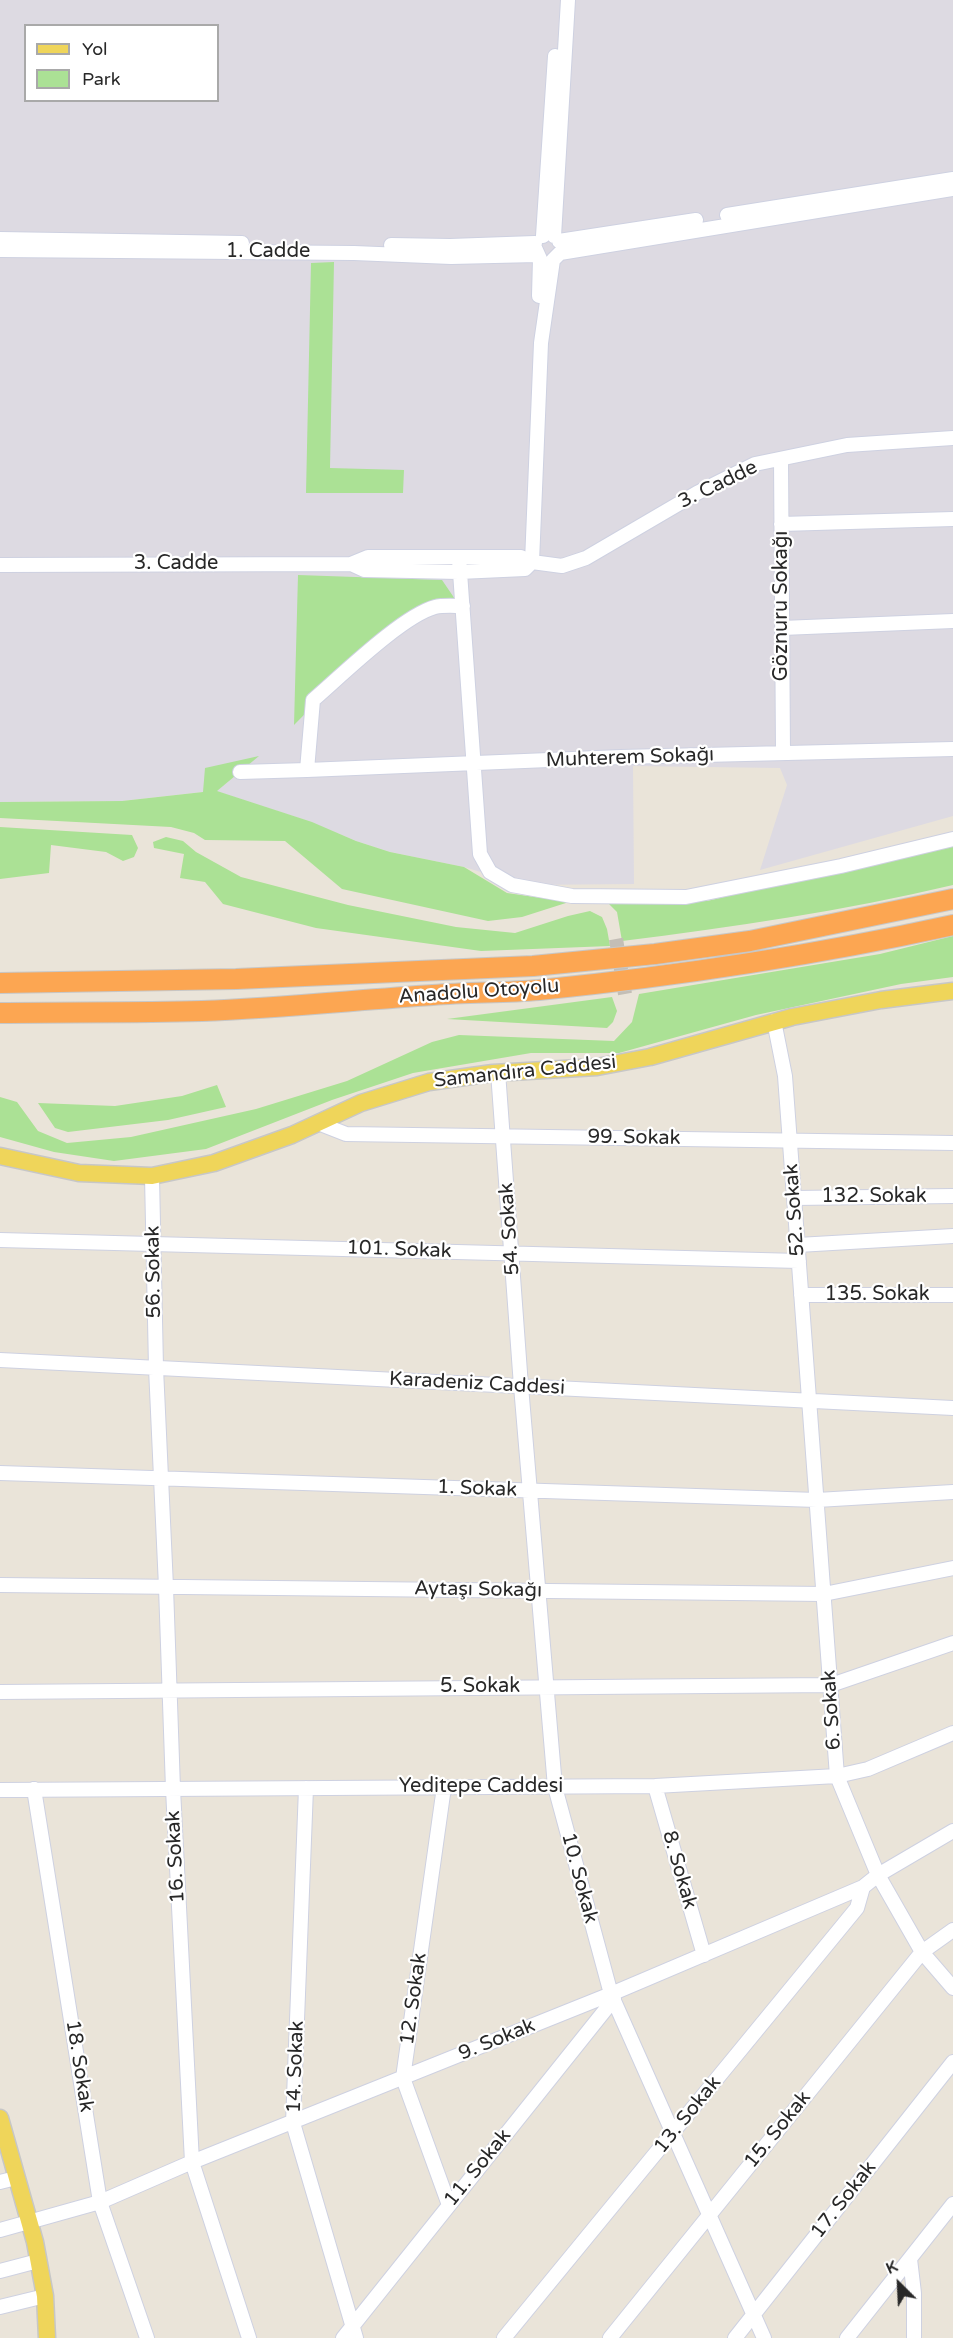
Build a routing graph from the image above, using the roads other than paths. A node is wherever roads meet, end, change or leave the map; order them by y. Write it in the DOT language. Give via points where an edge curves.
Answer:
graph roads {
  1 [pos="559,0"];
  2 [pos="568,0"];
  3 [pos="562,31"];
  4 [pos="953,179"];
  5 [pos="953,189"];
  6 [pos="0,239"];
  7 [pos="548,248"];
  8 [pos="354,249"];
  9 [pos="0,250"];
  10 [pos="953,438"];
  11 [pos="781,459"];
  12 [pos="953,519"];
  13 [pos="781,524"];
  14 [pos="532,562"];
  15 [pos="443,564"];
  16 [pos="0,565"];
  17 [pos="459,565"];
  18 [pos="463,606"];
  19 [pos="953,621"];
  20 [pos="782,628"];
  21 [pos="953,749"];
  22 [pos="783,753"];
  23 [pos="473,765"];
  24 [pos="307,770"];
  25 [pos="240,772"];
  26 [pos="953,837"];
  27 [pos="953,899"];
  28 [pos="953,925"];
  29 [pos="0,983"];
  30 [pos="953,991"];
  31 [pos="0,1013"];
  32 [pos="774,1021"];
  33 [pos="498,1072"];
  34 [pos="318,1123"];
  35 [pos="503,1137"];
  36 [pos="790,1141"];
  37 [pos="953,1143"];
  38 [pos="0,1156"];
  39 [pos="152,1176"];
  40 [pos="953,1196"];
  41 [pos="794,1198"];
  42 [pos="953,1236"];
  43 [pos="0,1240"];
  44 [pos="154,1243"];
  45 [pos="798,1245"];
  46 [pos="512,1253"];
  47 [pos="799,1261"];
  48 [pos="801,1295"];
  49 [pos="953,1295"];
  50 [pos="0,1360"];
  51 [pos="156,1368"];
  52 [pos="521,1386"];
  53 [pos="809,1401"];
  54 [pos="953,1408"];
  55 [pos="0,1473"];
  56 [pos="160,1478"];
  57 [pos="530,1490"];
  58 [pos="953,1492"];
  59 [pos="817,1500"];
  60 [pos="953,1568"];
  61 [pos="0,1585"];
  62 [pos="166,1587"];
  63 [pos="538,1591"];
  64 [pos="824,1594"];
  65 [pos="953,1643"];
  66 [pos="831,1685"];
  67 [pos="547,1687"];
  68 [pos="170,1689"];
  69 [pos="0,1692"];
  70 [pos="953,1733"];
  71 [pos="837,1776"];
  72 [pos="655,1786"];
  73 [pos="444,1787"];
  74 [pos="555,1787"];
  75 [pos="306,1788"];
  76 [pos="34,1789"];
  77 [pos="173,1789"];
  78 [pos="0,1790"];
  79 [pos="953,1831"];
  80 [pos="878,1875"];
  81 [pos="863,1887"];
  82 [pos="953,1930"];
  83 [pos="922,1952"];
  84 [pos="704,1955"];
  85 [pos="953,1988"];
  86 [pos="613,1996"];
  87 [pos="953,2062"];
  88 [pos="403,2078"];
  89 [pos="0,2118"];
  90 [pos="293,2123"];
  91 [pos="674,2131"];
  92 [pos="3,2142"];
  93 [pos="192,2163"];
  94 [pos="8,2180"];
  95 [pos="100,2202"];
  96 [pos="953,2204"];
  97 [pos="449,2205"];
  98 [pos="709,2215"];
  99 [pos="30,2223"];
  100 [pos="0,2230"];
  101 [pos="910,2259"];
  102 [pos="38,2261"];
  103 [pos="0,2271"];
  104 [pos="45,2296"];
  105 [pos="0,2307"];
  106 [pos="753,2315"];
  107 [pos="354,2332"];
  108 [pos="47,2338"];
  109 [pos="58,2338"];
  110 [pos="147,2338"];
  111 [pos="249,2338"];
  112 [pos="343,2338"];
  113 [pos="504,2338"];
  114 [pos="610,2338"];
  115 [pos="735,2338"];
  116 [pos="764,2338"];
  117 [pos="847,2338"];
  118 [pos="914,2338"];
  1 -- 3 [label="street"];
  2 -- 3 [label="street"];
  3 -- 7 [label="street"];
  4 -- 7 [label="street"];
  5 -- 7 [label="street"];
  6 -- 8 [label="street, 1. Cadde"];
  7 -- 8 [label="street, 1. Cadde"];
  7 -- 14 [label="street"];
  8 -- 9 [label="street, 1. Cadde"];
  10 -- 11 [label="street, 3. Cadde" via="847,445"];
  11 -- 13 [label="street, Göznuru Sokağı"];
  11 -- 14 [label="street, 3. Cadde" via="755,464 713,485 586,558 562,566"];
  12 -- 13 [label="street"];
  13 -- 20 [label="street, Göznuru Sokağı"];
  14 -- 17 [label="street, 3. Cadde" via="525,569"];
  15 -- 16 [label="street, 3. Cadde" via="368,557 351,564"];
  15 -- 17 [label="street, 3. Cadde"];
  15 -- 18 [label="street"];
  17 -- 18 [label="street"];
  18 -- 23 [label="street"];
  18 -- 24 [label="street" via="435,607 410,620 313,700"];
  19 -- 20 [label="street"];
  20 -- 22 [label="street, Göznuru Sokağı"];
  21 -- 22 [label="street, Muhterem Sokağı"];
  22 -- 23 [label="street, Muhterem Sokağı"];
  23 -- 24 [label="street, Muhterem Sokağı"];
  23 -- 26 [label="street" via="480,854 490,872 512,885 572,897 686,897 841,866"];
  24 -- 25 [label="street, Muhterem Sokağı"];
  27 -- 29 [label="highway, Anadolu Otoyolu" via="750,941 533,966 236,979"];
  28 -- 31 [label="highway, Anadolu Otoyolu" via="852,947 743,964 536,990 203,1011"];
  30 -- 32 [label="main road, Samandıra Caddesi" via="881,1000"];
  32 -- 33 [label="main road, Samandıra Caddesi" via="651,1057 597,1067"];
  32 -- 36 [label="street, 52. Sokak" via="785,1076"];
  33 -- 34 [label="main road, Samandıra Caddesi" via="429,1082 361,1102"];
  33 -- 35 [label="street, 54. Sokak"];
  34 -- 35 [label="street, 99. Sokak" via="346,1134"];
  34 -- 39 [label="main road, Samandıra Caddesi" via="214,1163"];
  35 -- 36 [label="street, 99. Sokak"];
  35 -- 46 [label="street, 54. Sokak"];
  36 -- 37 [label="street, 99. Sokak"];
  36 -- 41 [label="street, 52. Sokak"];
  38 -- 39 [label="main road, Samandıra Caddesi" via="79,1173"];
  39 -- 44 [label="street, 56. Sokak"];
  40 -- 41 [label="street, 132. Sokak"];
  41 -- 45 [label="street, 52. Sokak"];
  42 -- 45 [label="street"];
  43 -- 44 [label="street, 101. Sokak"];
  44 -- 46 [label="street, 101. Sokak"];
  44 -- 51 [label="street, 56. Sokak"];
  45 -- 47 [label="street, 52. Sokak"];
  46 -- 47 [label="street, 101. Sokak"];
  46 -- 52 [label="street, 54. Sokak"];
  47 -- 48 [label="street, 52. Sokak"];
  48 -- 49 [label="street, 135. Sokak"];
  48 -- 53 [label="street, 52. Sokak"];
  50 -- 51 [label="street, Karadeniz Caddesi"];
  51 -- 52 [label="street, Karadeniz Caddesi"];
  51 -- 56 [label="street, 16. Sokak"];
  52 -- 53 [label="street, Karadeniz Caddesi"];
  52 -- 57 [label="street, 10. Sokak"];
  53 -- 54 [label="street, Karadeniz Caddesi"];
  53 -- 59 [label="street, 6. Sokak"];
  55 -- 56 [label="street, 1. Sokak"];
  56 -- 57 [label="street, 1. Sokak"];
  56 -- 62 [label="street, 16. Sokak"];
  57 -- 59 [label="street, 1. Sokak"];
  57 -- 63 [label="street, 10. Sokak"];
  58 -- 59 [label="street, 1. Sokak"];
  59 -- 64 [label="street, 6. Sokak"];
  60 -- 64 [label="street, Aytaşı Sokağı"];
  61 -- 62 [label="street, Aytaşı Sokağı"];
  62 -- 63 [label="street, Aytaşı Sokağı"];
  62 -- 68 [label="street, 16. Sokak"];
  63 -- 64 [label="street, Aytaşı Sokağı"];
  63 -- 67 [label="street, 10. Sokak"];
  64 -- 66 [label="street, 6. Sokak"];
  65 -- 66 [label="street, 5. Sokak"];
  66 -- 67 [label="street, 5. Sokak"];
  66 -- 71 [label="street, 6. Sokak"];
  67 -- 68 [label="street, 5. Sokak"];
  67 -- 74 [label="street, 10. Sokak"];
  68 -- 69 [label="street, 5. Sokak"];
  68 -- 77 [label="street, 16. Sokak"];
  70 -- 71 [label="street, Yeditepe Caddesi" via="868,1769"];
  71 -- 72 [label="street, Yeditepe Caddesi"];
  71 -- 80 [label="street, 6. Sokak"];
  72 -- 74 [label="street, Yeditepe Caddesi"];
  72 -- 84 [label="street, 8. Sokak"];
  73 -- 74 [label="street, Yeditepe Caddesi"];
  73 -- 75 [label="street, Yeditepe Caddesi"];
  73 -- 88 [label="street, 12. Sokak"];
  74 -- 86 [label="street, 10. Sokak"];
  75 -- 77 [label="street, Yeditepe Caddesi"];
  75 -- 90 [label="street, 14. Sokak"];
  76 -- 77 [label="street, Yeditepe Caddesi"];
  76 -- 78 [label="street, Yeditepe Caddesi"];
  76 -- 95 [label="street, 18. Sokak"];
  77 -- 93 [label="street, 16. Sokak"];
  79 -- 80 [label="street, 9. Sokak"];
  80 -- 81 [label="street, 9. Sokak"];
  80 -- 83 [label="street, 6. Sokak"];
  81 -- 84 [label="street, 9. Sokak"];
  81 -- 91 [label="street, 13. Sokak" via="857,1908"];
  82 -- 83 [label="street, 15. Sokak"];
  83 -- 85 [label="street, 6. Sokak"];
  83 -- 98 [label="street, 15. Sokak"];
  84 -- 86 [label="street, 9. Sokak"];
  86 -- 88 [label="street, 9. Sokak"];
  86 -- 91 [label="street, 10. Sokak"];
  86 -- 97 [label="street, 11. Sokak"];
  87 -- 106 [label="street, 17. Sokak"];
  88 -- 90 [label="street, 9. Sokak"];
  88 -- 97 [label="street, 12. Sokak"];
  89 -- 92 [label="main road"];
  90 -- 93 [label="street, 9. Sokak"];
  90 -- 107 [label="street, 14. Sokak"];
  91 -- 98 [label="street, 10. Sokak"];
  91 -- 113 [label="street, 13. Sokak"];
  92 -- 94 [label="main road"];
  93 -- 95 [label="street, 9. Sokak"];
  93 -- 111 [label="street, 16. Sokak"];
  94 -- 99 [label="main road"];
  95 -- 99 [label="street, 9. Sokak"];
  95 -- 110 [label="street, 18. Sokak"];
  96 -- 101 [label="street"];
  97 -- 107 [label="street, 11. Sokak"];
  98 -- 106 [label="street, 10. Sokak"];
  98 -- 114 [label="street, 15. Sokak"];
  99 -- 100 [label="street, 9. Sokak"];
  99 -- 102 [label="main road"];
  101 -- 117 [label="street"];
  101 -- 118 [label="street"];
  102 -- 103 [label="street"];
  102 -- 104 [label="main road"];
  104 -- 105 [label="street"];
  104 -- 108 [label="main road"];
  104 -- 109 [label="main road"];
  106 -- 115 [label="street, 17. Sokak"];
  106 -- 116 [label="street, 10. Sokak"];
  107 -- 112 [label="street, 11. Sokak"];
}
